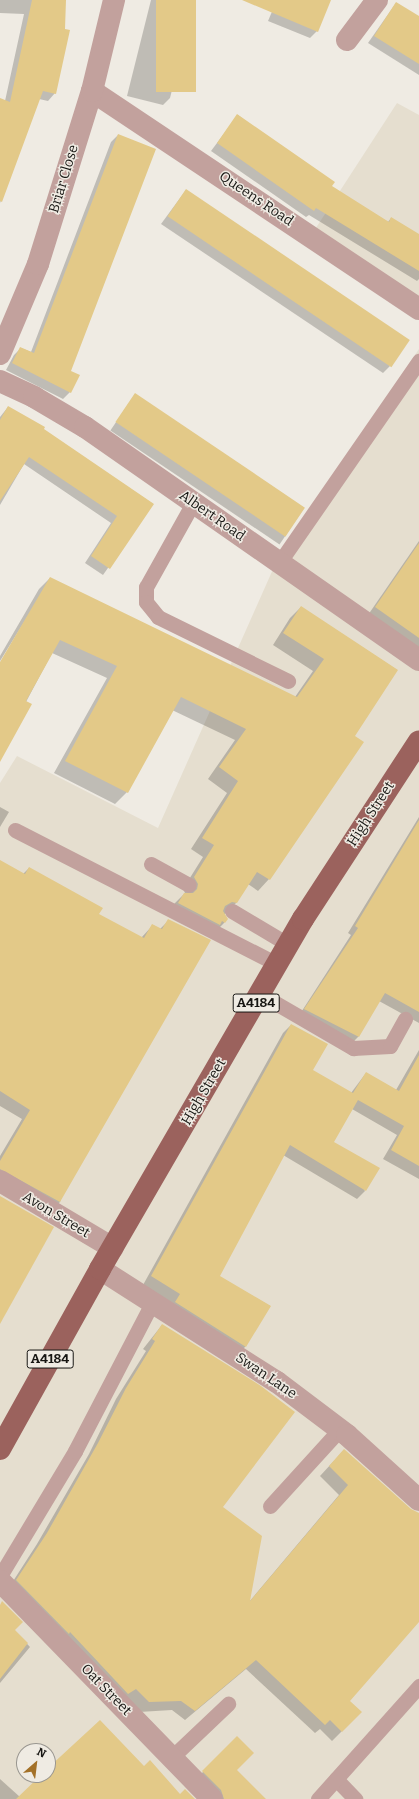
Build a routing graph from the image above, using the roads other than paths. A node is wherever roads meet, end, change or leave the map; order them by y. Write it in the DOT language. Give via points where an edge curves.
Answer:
graph roads {
  1 [pos="114,0"];
  2 [pos="377,0"];
  3 [pos="347,40"];
  4 [pos="92,91"];
  5 [pos="419,309"];
  6 [pos="0,354"];
  7 [pos="419,361"];
  8 [pos="0,381"];
  9 [pos="193,503"];
  10 [pos="279,563"];
  11 [pos="419,660"];
  12 [pos="288,681"];
  13 [pos="419,741"];
  14 [pos="16,830"];
  15 [pos="151,864"];
  16 [pos="189,885"];
  17 [pos="232,911"];
  18 [pos="289,945"];
  19 [pos="277,964"];
  20 [pos="260,994"];
  21 [pos="405,1019"];
  22 [pos="0,1181"];
  23 [pos="113,1248"];
  24 [pos="100,1269"];
  25 [pos="153,1301"];
  26 [pos="340,1429"];
  27 [pos="0,1449"];
  28 [pos="419,1500"];
  29 [pos="270,1506"];
  30 [pos="0,1576"];
  31 [pos="0,1581"];
  32 [pos="419,1686"];
  33 [pos="228,1704"];
  34 [pos="171,1758"];
  35 [pos="336,1779"];
  36 [pos="212,1799"];
  37 [pos="318,1799"];
  38 [pos="355,1799"];
  1 -- 4 [label="street, Briar Close"];
  2 -- 3 [label="street"];
  4 -- 5 [label="street, Queens Road"];
  4 -- 6 [label="street, Briar Close" via="38,264"];
  7 -- 10 [label="lane"];
  8 -- 9 [label="street, Albert Road" via="34,397 85,427"];
  9 -- 10 [label="street, Albert Road"];
  9 -- 12 [label="lane" via="146,587 146,602 158,617"];
  10 -- 11 [label="street, Albert Road"];
  13 -- 18 [label="main road, High Street / A4184"];
  14 -- 19 [label="lane"];
  15 -- 16 [label="lane"];
  17 -- 18 [label="lane"];
  18 -- 19 [label="main road, High Street / A4184"];
  19 -- 20 [label="main road, High Street / A4184"];
  20 -- 21 [label="lane" via="353,1048 390,1046"];
  20 -- 23 [label="main road, High Street / A4184"];
  22 -- 23 [label="street, Avon Street"];
  23 -- 24 [label="main road, High Street / A4184"];
  24 -- 25 [label="street, Swan Lane"];
  24 -- 27 [label="main road, High Street / A4184"];
  25 -- 26 [label="street, Swan Lane" via="277,1382"];
  25 -- 30 [label="lane" via="75,1451"];
  26 -- 28 [label="street, Swan Lane"];
  26 -- 29 [label="lane"];
  31 -- 34 [label="street, Oat Street"];
  32 -- 35 [label="lane"];
  33 -- 34 [label="lane"];
  34 -- 36 [label="street, Oat Street"];
  35 -- 37 [label="lane"];
  35 -- 38 [label="lane"];
}
